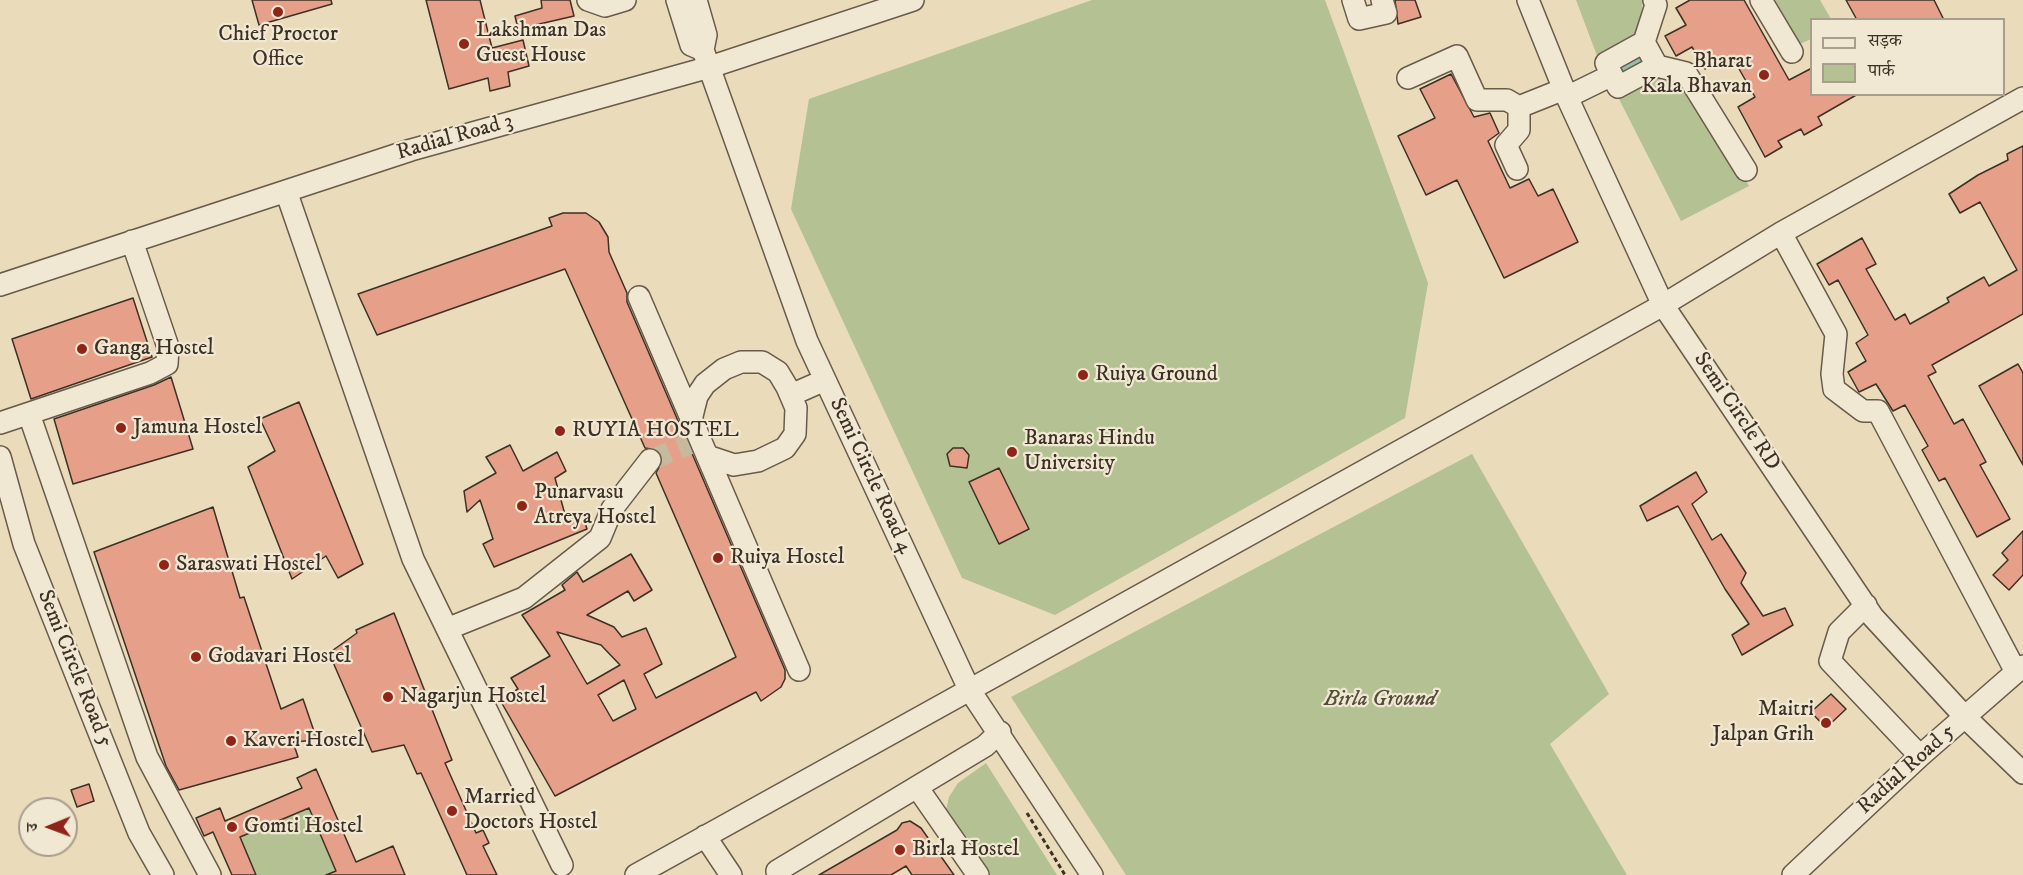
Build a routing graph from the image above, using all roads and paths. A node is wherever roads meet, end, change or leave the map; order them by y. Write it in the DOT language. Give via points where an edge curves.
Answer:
graph roads {
  1 [pos="588,0"];
  2 [pos="625,0"];
  3 [pos="677,0"];
  4 [pos="696,0"];
  5 [pos="913,0"];
  6 [pos="1353,0"];
  7 [pos="1382,0"];
  8 [pos="1528,0"];
  9 [pos="1654,0"];
  10 [pos="1761,0"];
  11 [pos="1644,42"];
  12 [pos="1792,52"];
  13 [pos="706,58"];
  14 [pos="1657,66"];
  15 [pos="1612,75"];
  16 [pos="1408,78"];
  17 [pos="1566,93"];
  18 [pos="2023,98"];
  19 [pos="1519,107"];
  20 [pos="1517,170"];
  21 [pos="1746,170"];
  22 [pos="286,192"];
  23 [pos="1781,233"];
  24 [pos="132,242"];
  25 [pos="0,285"];
  26 [pos="639,297"];
  27 [pos="1663,305"];
  28 [pos="825,380"];
  29 [pos="791,395"];
  30 [pos="29,414"];
  31 [pos="0,423"];
  32 [pos="698,439"];
  33 [pos="0,457"];
  34 [pos="650,460"];
  35 [pos="1866,605"];
  36 [pos="447,629"];
  37 [pos="2020,669"];
  38 [pos="799,670"];
  39 [pos="969,689"];
  40 [pos="1966,718"];
  41 [pos="1000,732"];
  42 [pos="1920,756"];
  43 [pos="2023,773"];
  44 [pos="917,787"];
  45 [pos="705,836"];
  46 [pos="562,865"];
  47 [pos="777,872"];
  48 [pos="162,875"];
  49 [pos="210,875"];
  50 [pos="636,875"];
  51 [pos="731,875"];
  52 [pos="978,875"];
  53 [pos="1092,875"];
  54 [pos="1793,875"];
  1 -- 2 [label="street" via="605,6"];
  3 -- 13 [label="street, Semi Circle Road 4" via="691,45"];
  4 -- 13 [label="street, Semi Circle Road 4" via="706,35"];
  5 -- 13 [label="street, Radial Road 3"];
  6 -- 7 [label="street" via="1359,19 1386,13"];
  8 -- 17 [label="street, Semi Circle RD"];
  9 -- 11 [label="street" via="1656,5"];
  10 -- 12 [label="street"];
  11 -- 14 [label="street"];
  11 -- 15 [label="street" via="1606,63"];
  13 -- 22 [label="street, Radial Road 3"];
  13 -- 28 [label="street, Semi Circle Road 4" via="807,341"];
  14 -- 15 [label="street" via="1618,87"];
  14 -- 21 [label="street" via="1686,73"];
  15 -- 17 [label="street"];
  16 -- 19 [label="street" via="1457,56 1477,100 1507,100"];
  17 -- 19 [label="street"];
  17 -- 27 [label="street, Semi Circle RD"];
  18 -- 23 [label="street"];
  19 -- 20 [label="street" via="1519,130 1506,145"];
  22 -- 24 [label="street, Radial Road 3"];
  22 -- 36 [label="street" via="413,558"];
  23 -- 27 [label="street"];
  23 -- 37 [label="street" via="1836,334 1834,389 1863,411 1878,411"];
  24 -- 25 [label="street, Radial Road 3"];
  24 -- 30 [label="street" via="168,348 167,364"];
  26 -- 32 [label="street"];
  27 -- 35 [label="street, Semi Circle RD"];
  27 -- 39 [label="street"];
  28 -- 29 [label="street"];
  28 -- 39 [label="street, Semi Circle Road 4"];
  29 -- 32 [label="street" via="796,408 795,434 785,448 758,461 734,465"];
  29 -- 32 [label="street" via="778,372 762,362 741,362 724,369 697,396"];
  30 -- 31 [label="street"];
  30 -- 49 [label="street" via="147,758"];
  32 -- 38 [label="street"];
  33 -- 48 [label="street, Semi Circle Road 5" via="24,544 139,832"];
  34 -- 36 [label="street" via="612,508 600,538 524,598"];
  35 -- 40 [label="street, Semi Circle RD"];
  35 -- 42 [label="street" via="1839,632 1830,661"];
  36 -- 46 [label="street"];
  37 -- 40 [label="street, Radial Road 5"];
  39 -- 41 [label="street, Semi Circle Road 4"];
  39 -- 45 [label="street"];
  40 -- 42 [label="street, Radial Road 5"];
  40 -- 43 [label="street, Semi Circle RD"];
  41 -- 44 [label="street" via="985,746"];
  41 -- 53 [label="street, Semi Circle Road 4"];
  42 -- 54 [label="street, Radial Road 5"];
  44 -- 47 [label="street"];
  44 -- 52 [label="street"];
  45 -- 50 [label="street"];
  45 -- 51 [label="street"];
}
